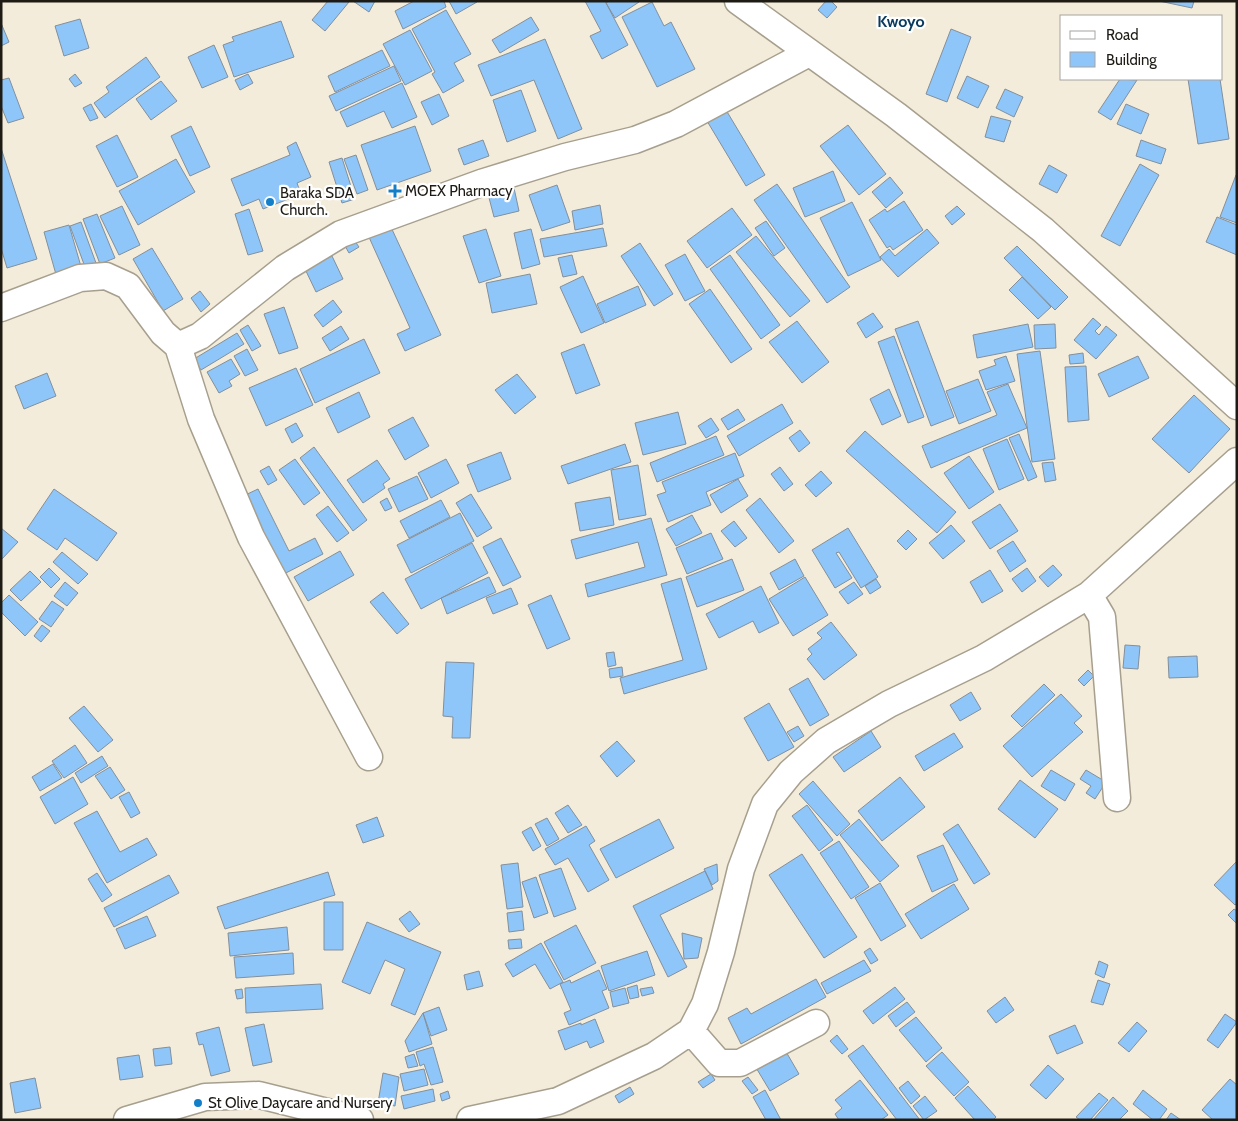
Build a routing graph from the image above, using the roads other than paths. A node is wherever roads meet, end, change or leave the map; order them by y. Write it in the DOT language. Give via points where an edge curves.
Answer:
graph roads {
  1 [pos="738,1"];
  2 [pos="809,52"];
  3 [pos="1,308"];
  4 [pos="178,346"];
  5 [pos="1237,406"];
  6 [pos="1237,461"];
  7 [pos="1089,595"];
  8 [pos="369,757"];
  9 [pos="1117,798"];
  10 [pos="816,1023"];
  11 [pos="691,1031"];
  12 [pos="128,1120"];
  13 [pos="360,1120"];
  14 [pos="470,1120"];
  1 -- 2 [label="street"];
  2 -- 4 [label="street" via="676,124 634,140 481,183 341,234 285,268 200,336"];
  2 -- 5 [label="street" via="896,115 1043,230"];
  3 -- 4 [label="street" via="80,278 106,276 128,286 163,333"];
  4 -- 8 [label="street" via="201,420 251,537"];
  6 -- 7 [label="street"];
  7 -- 9 [label="street" via="1102,617"];
  7 -- 11 [label="street" via="984,658 889,704 826,741 791,772 765,804 741,869 705,1004"];
  10 -- 11 [label="street" via="740,1063 719,1063"];
  11 -- 14 [label="street" via="654,1056 558,1101"];
  12 -- 13 [label="street" via="205,1098 259,1095"];
}
